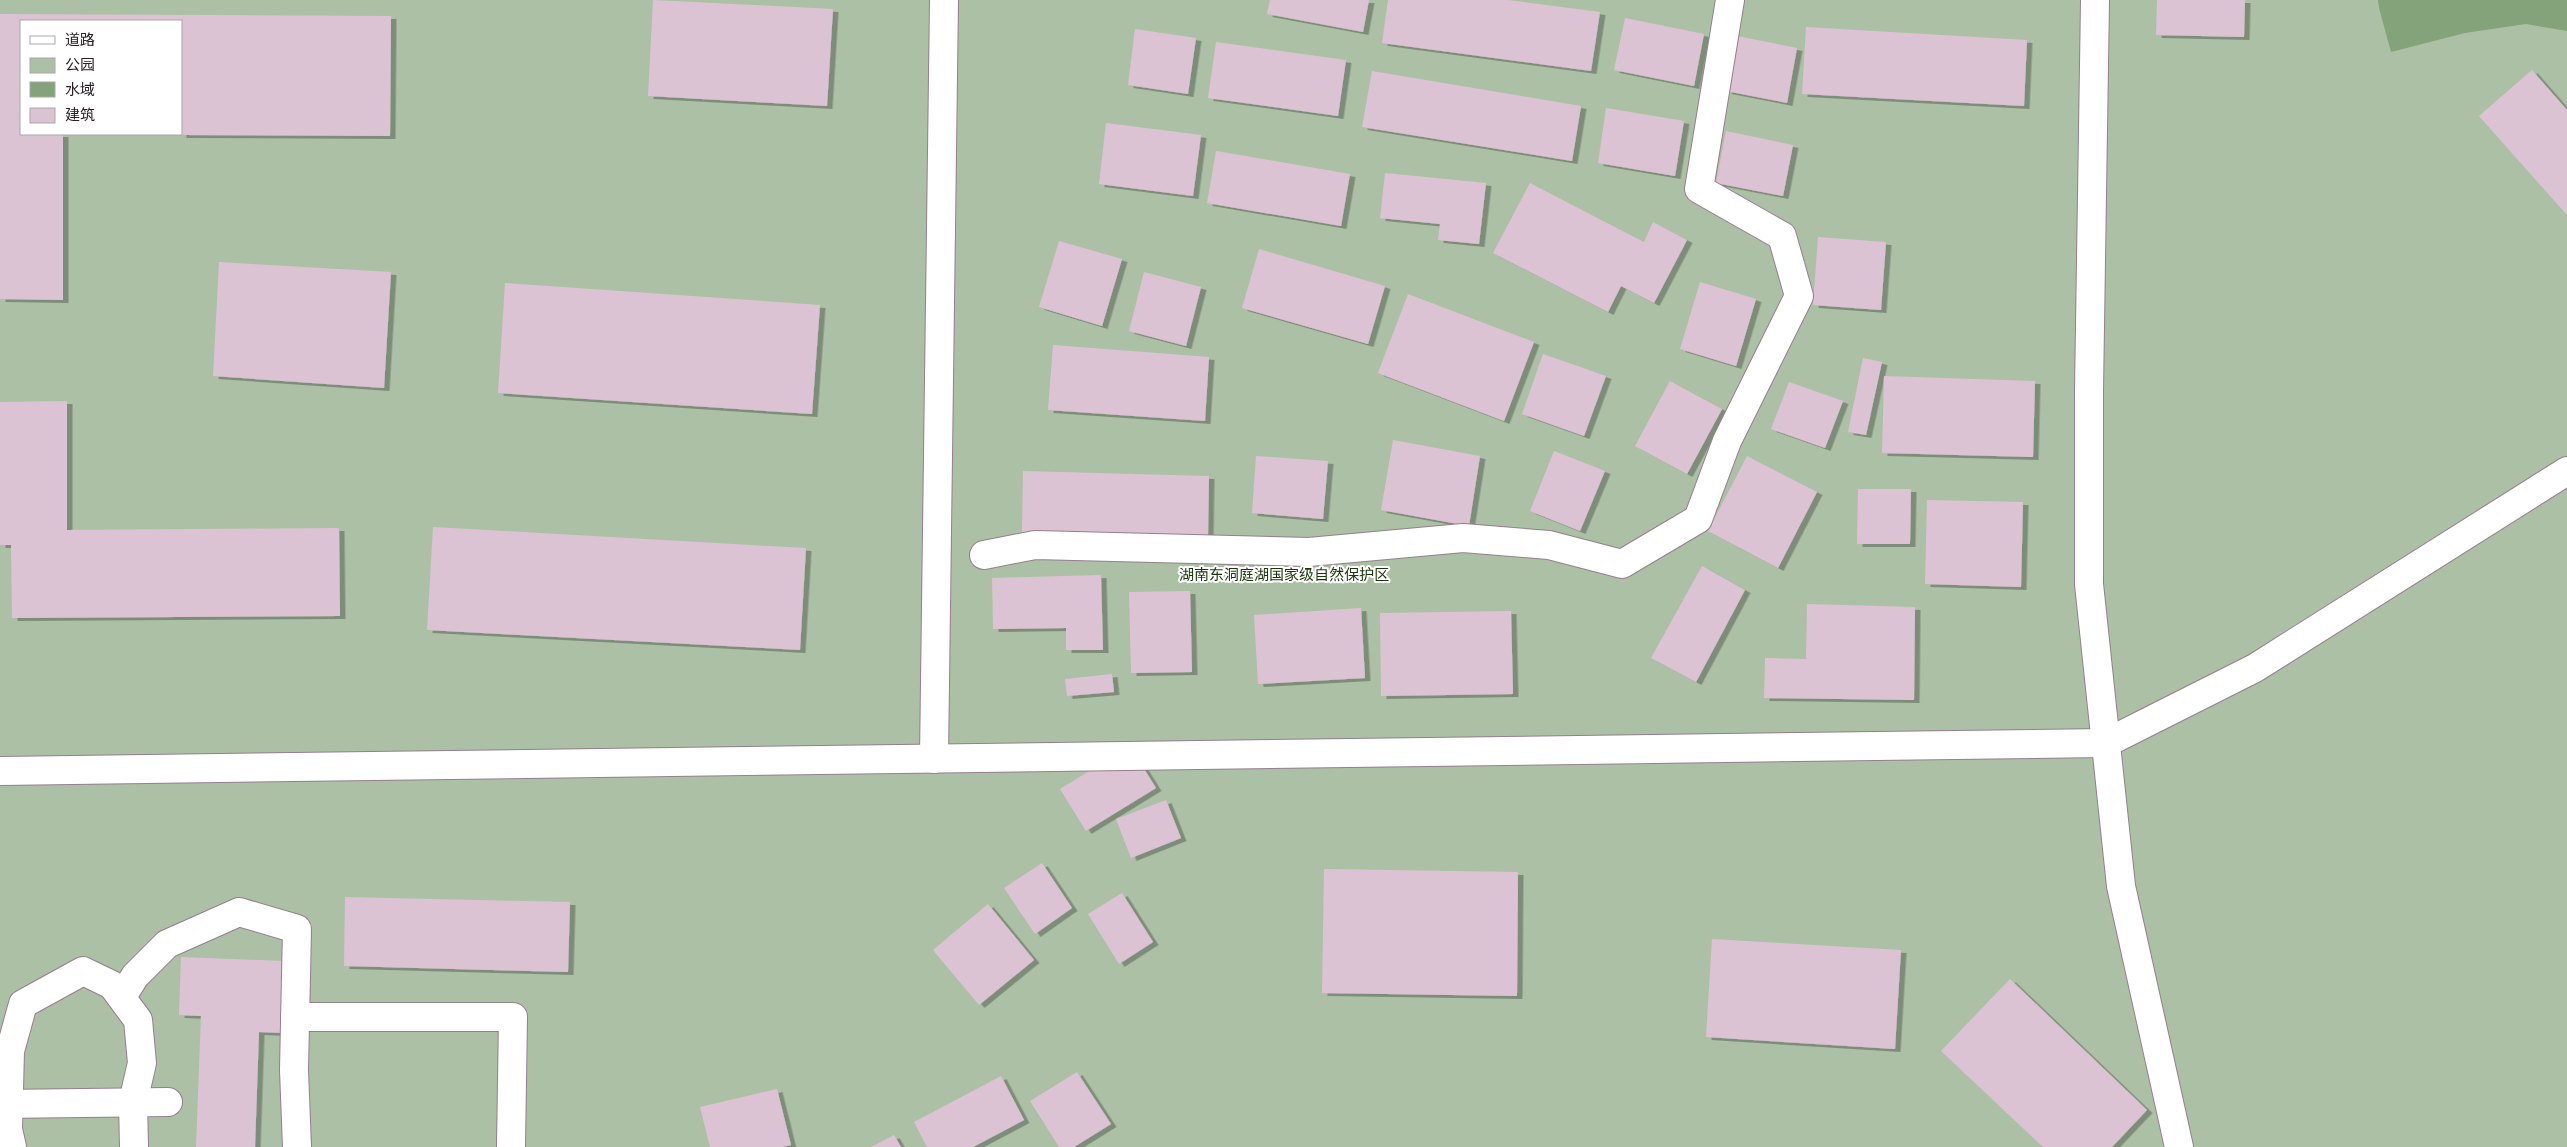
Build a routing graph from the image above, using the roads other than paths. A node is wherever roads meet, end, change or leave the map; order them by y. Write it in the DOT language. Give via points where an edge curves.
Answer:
graph roads {
  1 [pos="944,0"];
  2 [pos="1730,0"];
  3 [pos="2095,0"];
  4 [pos="2567,471"];
  5 [pos="984,555"];
  6 [pos="2106,743"];
  7 [pos="934,759"];
  8 [pos="0,771"];
  9 [pos="122,997"];
  10 [pos="295,1017"];
  11 [pos="133,1102"];
  12 [pos="168,1102"];
  13 [pos="4,1104"];
  14 [pos="12,1147"];
  15 [pos="134,1147"];
  16 [pos="298,1147"];
  17 [pos="511,1147"];
  18 [pos="2179,1147"];
  1 -- 7 [label="street"];
  2 -- 5 [label="street" via="1700,189 1782,236 1800,296 1727,441 1698,519 1622,564 1549,545 1463,538 1309,552 1035,545"];
  3 -- 6 [label="street" via="2089,584"];
  4 -- 6 [label="street" via="2255,668"];
  6 -- 7 [label="street"];
  6 -- 18 [label="street" via="2121,886"];
  7 -- 8 [label="street"];
  9 -- 10 [label="street" via="135,976 167,944 239,912 297,930"];
  9 -- 11 [label="street" via="138,1020 142,1063"];
  9 -- 13 [label="street" via="112,985 82,972 23,1004 10,1051"];
  10 -- 16 [label="street"];
  10 -- 17 [label="street" via="513,1017"];
  11 -- 12 [label="street"];
  11 -- 13 [label="street"];
  11 -- 15 [label="street"];
  13 -- 14 [label="street"];
}
